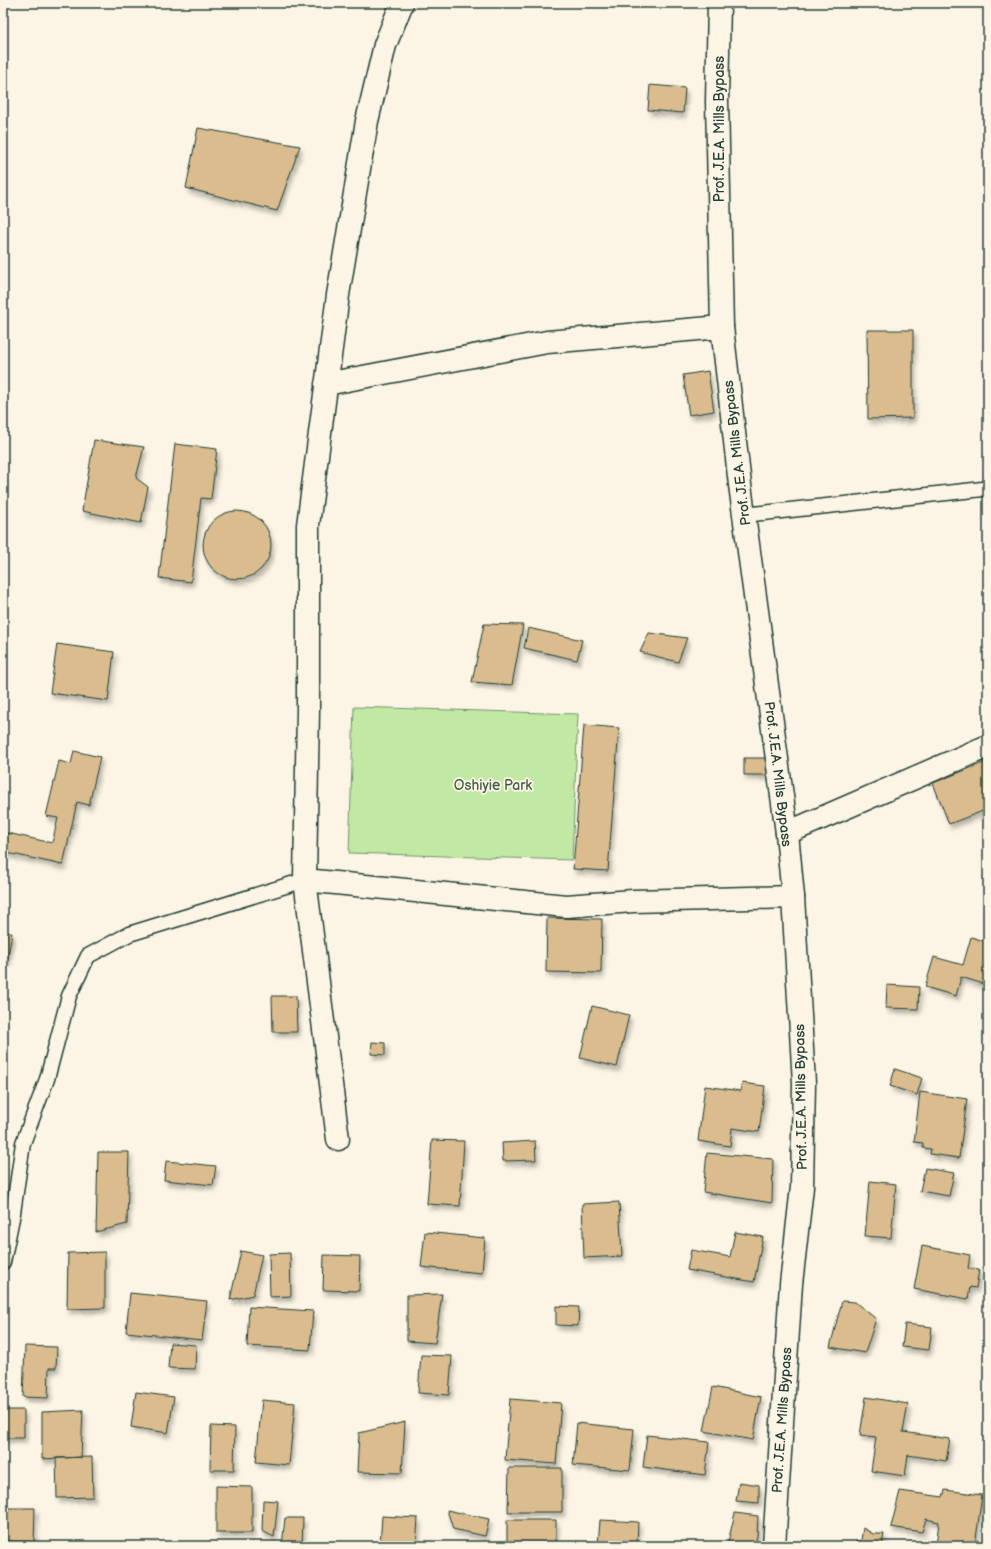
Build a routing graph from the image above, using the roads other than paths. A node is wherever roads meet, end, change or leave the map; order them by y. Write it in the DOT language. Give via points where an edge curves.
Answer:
graph roads {
  1 [pos="402,3"];
  2 [pos="719,3"];
  3 [pos="722,327"];
  4 [pos="326,384"];
  5 [pos="983,489"];
  6 [pos="744,515"];
  7 [pos="988,746"];
  8 [pos="786,833"];
  9 [pos="305,880"];
  10 [pos="793,897"];
  11 [pos="338,1139"];
  12 [pos="3,1262"];
  13 [pos="774,1546"];
  1 -- 4 [label="street" via="384,45 367,122"];
  2 -- 3 [label="street, Prof. J.E.A. Mills Bypass" via="717,101"];
  3 -- 4 [label="street" via="547,342"];
  3 -- 6 [label="street, Prof. J.E.A. Mills Bypass"];
  4 -- 9 [label="street" via="308,526"];
  5 -- 6 [label="lane"];
  6 -- 8 [label="street, Prof. J.E.A. Mills Bypass"];
  7 -- 8 [label="street"];
  8 -- 10 [label="street, Prof. J.E.A. Mills Bypass"];
  9 -- 10 [label="street" via="566,906 633,901"];
  9 -- 11 [label="street"];
  9 -- 12 [label="lane" via="129,934 88,956 69,996 47,1079 23,1143"];
  10 -- 13 [label="street, Prof. J.E.A. Mills Bypass" via="804,1083 802,1187 791,1284"];
}
